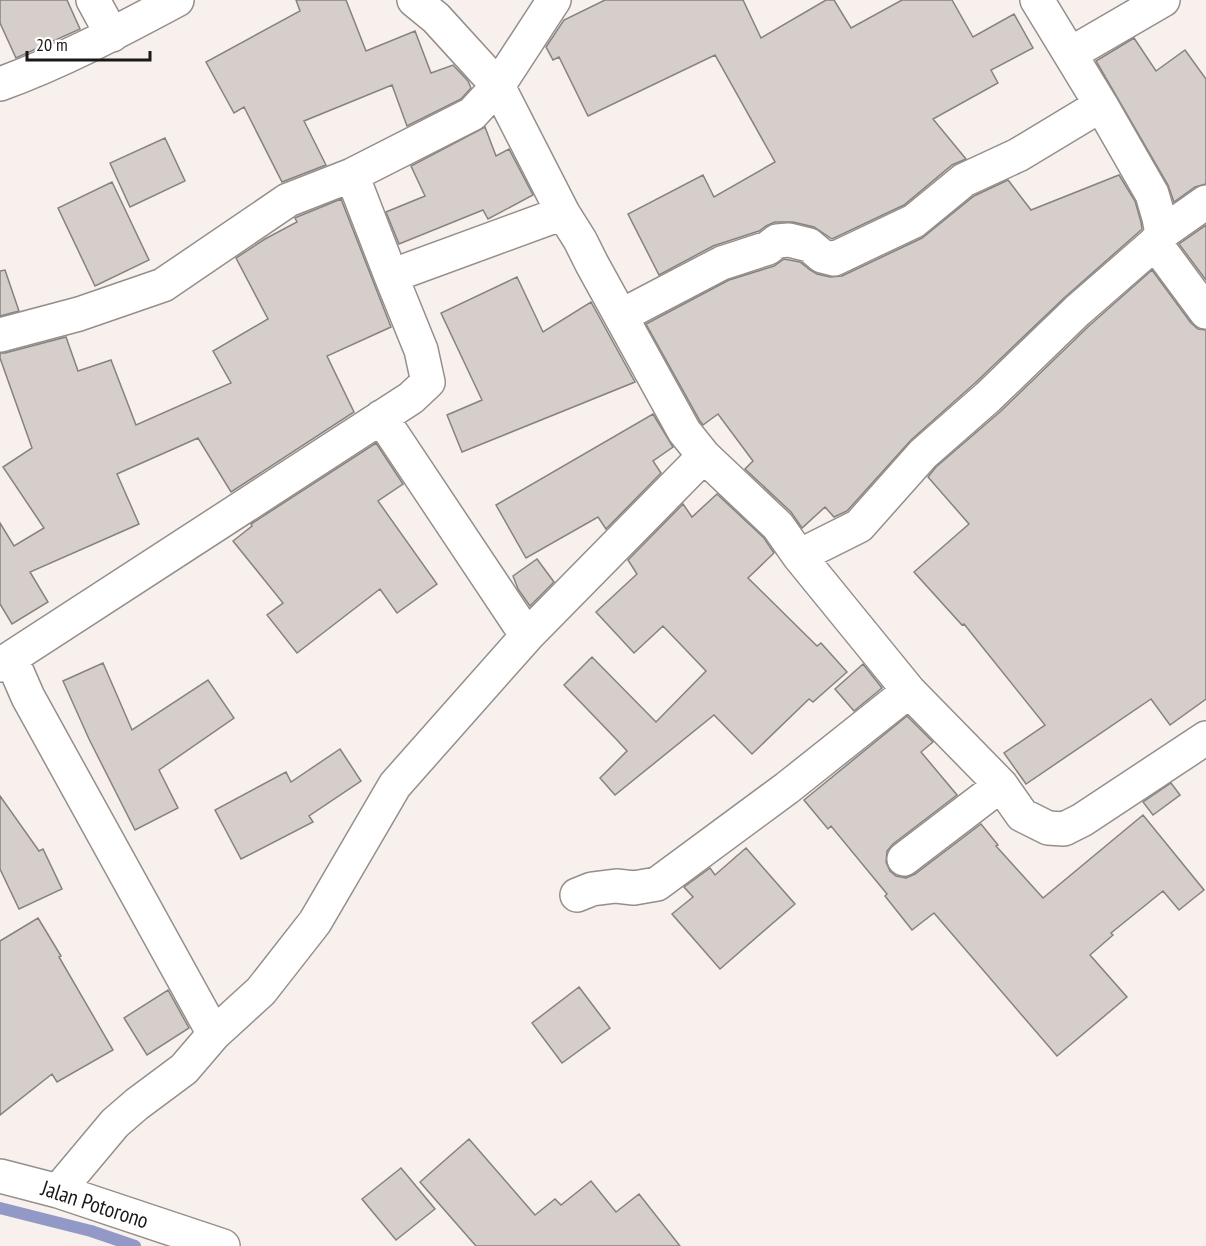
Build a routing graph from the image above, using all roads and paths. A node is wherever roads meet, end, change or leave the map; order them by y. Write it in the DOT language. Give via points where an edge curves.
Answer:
graph roads {
  1 [pos="93,0"];
  2 [pos="177,0"];
  3 [pos="414,0"];
  4 [pos="554,0"];
  5 [pos="1037,0"];
  6 [pos="1163,0"];
  7 [pos="112,35"];
  8 [pos="1070,54"];
  9 [pos="0,84"];
  10 [pos="498,86"];
  11 [pos="1101,105"];
  12 [pos="352,175"];
  13 [pos="1206,202"];
  14 [pos="563,213"];
  15 [pos="1158,238"];
  16 [pos="391,276"];
  17 [pos="1206,312"];
  18 [pos="622,318"];
  19 [pos="0,335"];
  20 [pos="381,417"];
  21 [pos="704,456"];
  22 [pos="799,556"];
  23 [pos="527,636"];
  24 [pos="5,661"];
  25 [pos="909,691"];
  26 [pos="1206,738"];
  27 [pos="1001,785"];
  28 [pos="904,859"];
  29 [pos="577,895"];
  30 [pos="214,1034"];
  31 [pos="0,1176"];
  32 [pos="58,1191"];
  33 [pos="223,1246"];
  1 -- 7 [label="street"];
  2 -- 7 [label="street"];
  3 -- 10 [label="street" via="436,18"];
  4 -- 10 [label="street"];
  5 -- 8 [label="street"];
  6 -- 8 [label="street"];
  7 -- 9 [label="street"];
  8 -- 11 [label="street"];
  10 -- 12 [label="street" via="472,114"];
  10 -- 14 [label="street"];
  11 -- 15 [label="street" via="1152,194 1159,218"];
  11 -- 18 [label="street" via="1018,155 964,180 914,221 834,259 822,256 809,245 789,240 777,242 722,263"];
  12 -- 16 [label="street"];
  12 -- 19 [label="street" via="288,200 163,285 80,314"];
  13 -- 15 [label="street"];
  14 -- 16 [label="street"];
  14 -- 18 [label="street"];
  15 -- 17 [label="street"];
  15 -- 22 [label="street" via="923,454 859,526"];
  16 -- 20 [label="street" via="421,350 428,381 411,398"];
  18 -- 21 [label="street" via="684,431"];
  20 -- 23 [label="street"];
  20 -- 24 [label="street"];
  21 -- 22 [label="street" via="778,526"];
  21 -- 23 [label="street"];
  22 -- 25 [label="street"];
  23 -- 30 [label="street" via="395,785 315,922 261,991"];
  24 -- 30 [label="street"];
  25 -- 27 [label="street"];
  25 -- 29 [label="street" via="657,885 616,886"];
  26 -- 27 [label="street" via="1064,829 1048,828 1022,815"];
  27 -- 28 [label="street"];
  30 -- 32 [label="street" via="184,1069 115,1123"];
  31 -- 32 [label="street, Jalan Potorono"];
  32 -- 33 [label="street, Jalan Potorono"];
}
